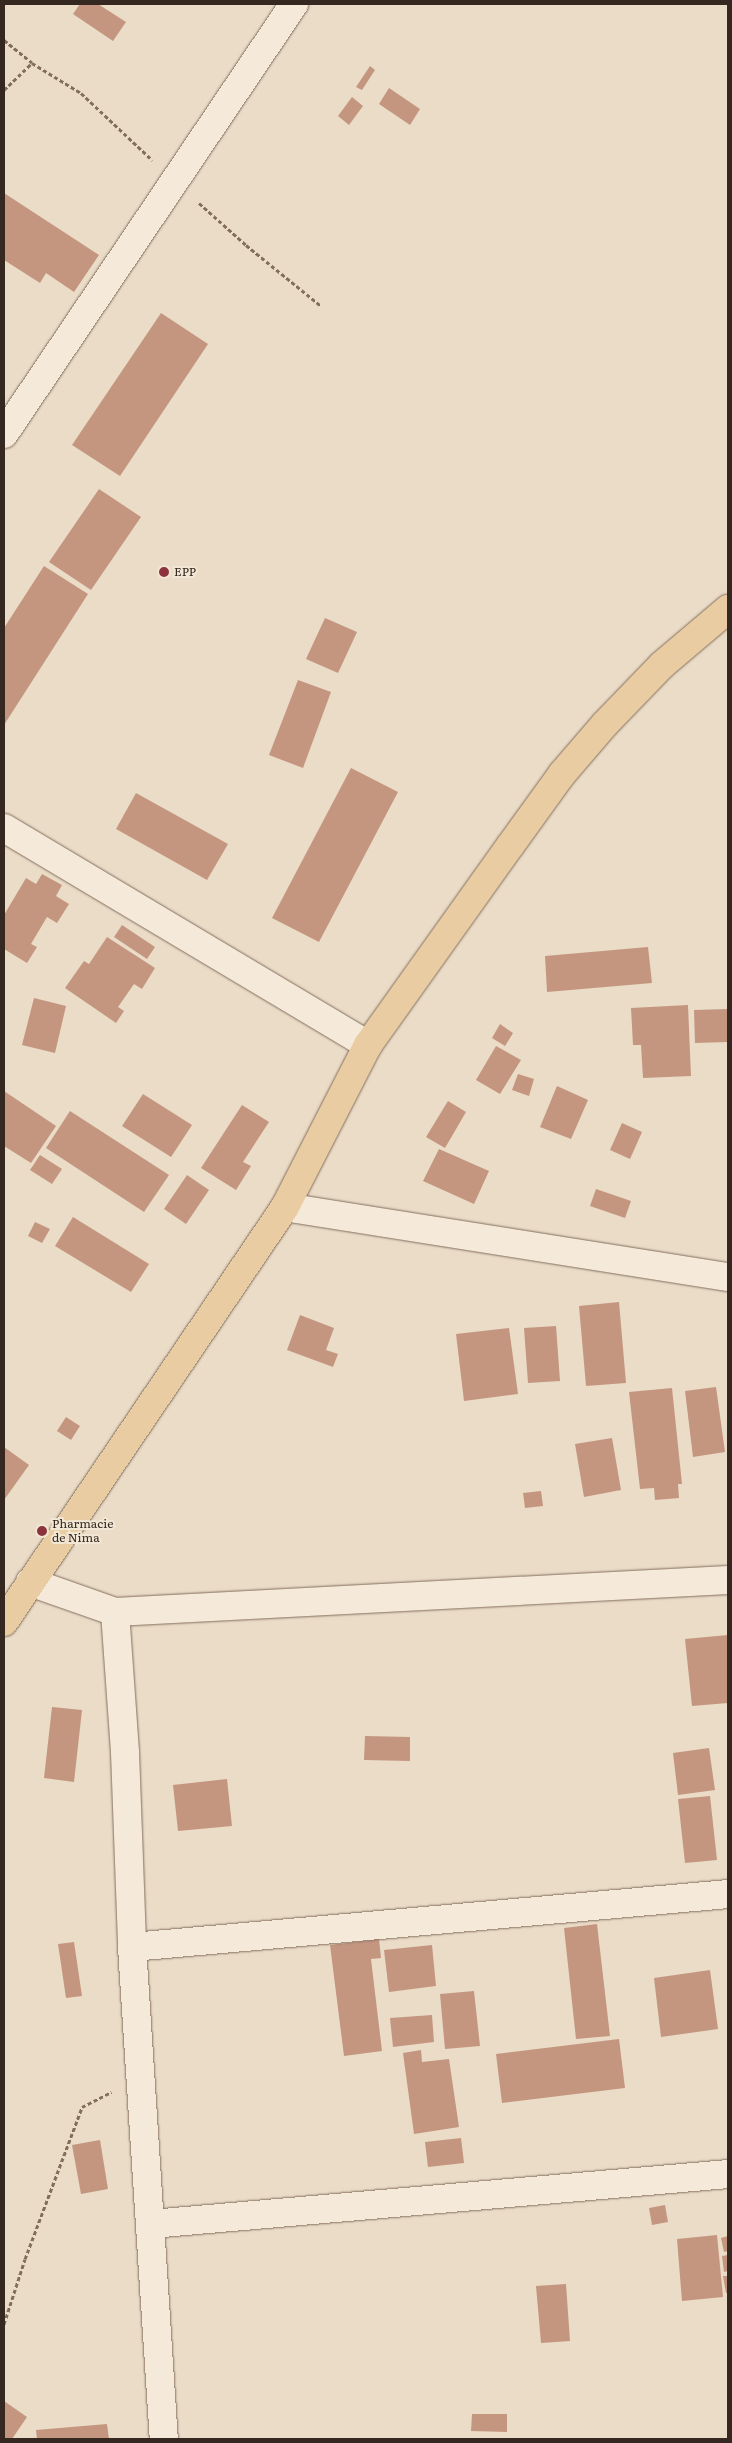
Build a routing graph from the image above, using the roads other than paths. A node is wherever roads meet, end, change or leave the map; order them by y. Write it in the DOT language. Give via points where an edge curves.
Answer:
graph roads {
  1 [pos="294,4"];
  2 [pos="4,434"];
  3 [pos="728,609"];
  4 [pos="4,828"];
  5 [pos="368,1045"];
  6 [pos="285,1207"];
  7 [pos="728,1278"];
  8 [pos="728,1580"];
  9 [pos="30,1582"];
  10 [pos="114,1612"];
  11 [pos="4,1622"];
  12 [pos="728,1894"];
  13 [pos="132,1947"];
  14 [pos="728,2174"];
  15 [pos="151,2224"];
  16 [pos="164,2439"];
  1 -- 2 [label="street"];
  3 -- 5 [label="main road" via="662,665 562,774"];
  4 -- 5 [label="street"];
  5 -- 6 [label="main road"];
  6 -- 7 [label="street"];
  6 -- 9 [label="main road"];
  8 -- 10 [label="street"];
  9 -- 10 [label="street"];
  9 -- 11 [label="main road"];
  10 -- 13 [label="street" via="125,1752"];
  12 -- 13 [label="street"];
  13 -- 15 [label="street"];
  14 -- 15 [label="street"];
  15 -- 16 [label="street"];
}
